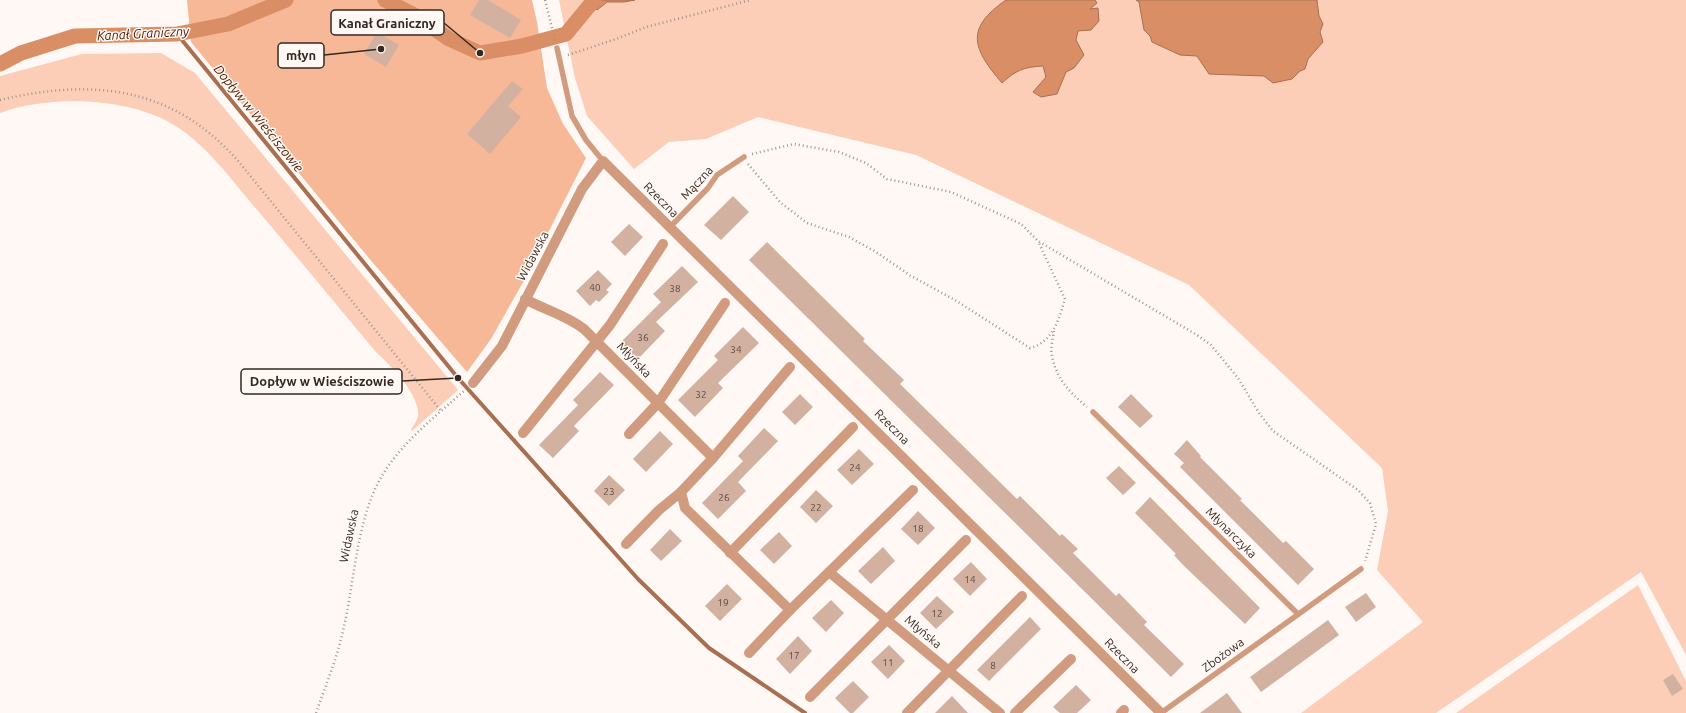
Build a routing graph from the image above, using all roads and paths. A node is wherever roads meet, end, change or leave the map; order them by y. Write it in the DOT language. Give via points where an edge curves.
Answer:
graph roads {
  1 [pos="546,0"];
  2 [pos="751,0"];
  3 [pos="552,30"];
  4 [pos="557,48"];
  5 [pos="559,57"];
  6 [pos="0,100"];
  7 [pos="744,157"];
  8 [pos="603,161"];
  9 [pos="670,227"];
  10 [pos="1038,241"];
  11 [pos="663,244"];
  12 [pos="525,299"];
  13 [pos="725,303"];
  14 [pos="1054,330"];
  15 [pos="597,341"];
  16 [pos="790,367"];
  17 [pos="473,383"];
  18 [pos="461,394"];
  19 [pos="658,403"];
  20 [pos="441,411"];
  21 [pos="1093,412"];
  22 [pos="852,426"];
  23 [pos="523,433"];
  24 [pos="629,434"];
  25 [pos="712,458"];
  26 [pos="913,490"];
  27 [pos="681,492"];
  28 [pos="966,540"];
  29 [pos="626,544"];
  30 [pos="730,553"];
  31 [pos="1361,569"];
  32 [pos="829,572"];
  33 [pos="1022,596"];
  34 [pos="790,610"];
  35 [pos="1298,614"];
  36 [pos="886,619"];
  37 [pos="749,653"];
  38 [pos="1071,659"];
  39 [pos="949,671"];
  40 [pos="810,697"];
  41 [pos="316,713"];
  42 [pos="907,713"];
  43 [pos="1000,713"];
  44 [pos="1015,713"];
  45 [pos="1161,713"];
  1 -- 3 [label="path"];
  2 -- 5 [label="path" via="646,27"];
  4 -- 5 [label="lane"];
  5 -- 8 [label="lane" via="572,116 586,140"];
  6 -- 20 [label="path" via="60,89 102,89 143,98 164,106 211,134 239,162"];
  7 -- 9 [label="lane, Mączna" via="717,175 708,188"];
  7 -- 10 [label="path" via="794,144 839,152 866,163 887,179 951,192 1021,224"];
  7 -- 14 [label="path" via="780,202 807,223 849,237 876,252 1030,348 1039,346"];
  8 -- 9 [label="street, Rzeczna"];
  8 -- 12 [label="street, Widawska" via="582,189"];
  9 -- 45 [label="street, Rzeczna"];
  10 -- 14 [label="path" via="1065,300"];
  10 -- 31 [label="path" via="1211,345 1238,378 1273,432 1358,490 1370,503 1376,524"];
  11 -- 15 [label="street"];
  12 -- 15 [label="street, Młyńska" via="575,322"];
  12 -- 17 [label="street, Widawska" via="502,346"];
  13 -- 19 [label="street"];
  14 -- 21 [label="path" via="1051,355 1060,379 1071,394"];
  15 -- 19 [label="street, Młyńska"];
  15 -- 23 [label="street"];
  16 -- 25 [label="street"];
  18 -- 20 [label="path, Widawska"];
  19 -- 24 [label="street"];
  19 -- 25 [label="street, Młyńska"];
  20 -- 41 [label="path, Widawska" via="415,434 376,487 366,516 342,636"];
  21 -- 35 [label="lane, Młynarczyka"];
  22 -- 30 [label="street"];
  25 -- 27 [label="street"];
  26 -- 32 [label="street"];
  27 -- 29 [label="street" via="659,510"];
  27 -- 30 [label="street" via="685,508"];
  28 -- 36 [label="street"];
  30 -- 34 [label="street"];
  31 -- 35 [label="lane"];
  32 -- 34 [label="street"];
  32 -- 36 [label="street, Młyńska"];
  33 -- 39 [label="street"];
  34 -- 37 [label="street"];
  35 -- 45 [label="lane, Zbożowa"];
  36 -- 39 [label="street, Młyńska"];
  36 -- 40 [label="street"];
  38 -- 44 [label="street"];
  39 -- 42 [label="street"];
  39 -- 43 [label="street, Młyńska"];
}
